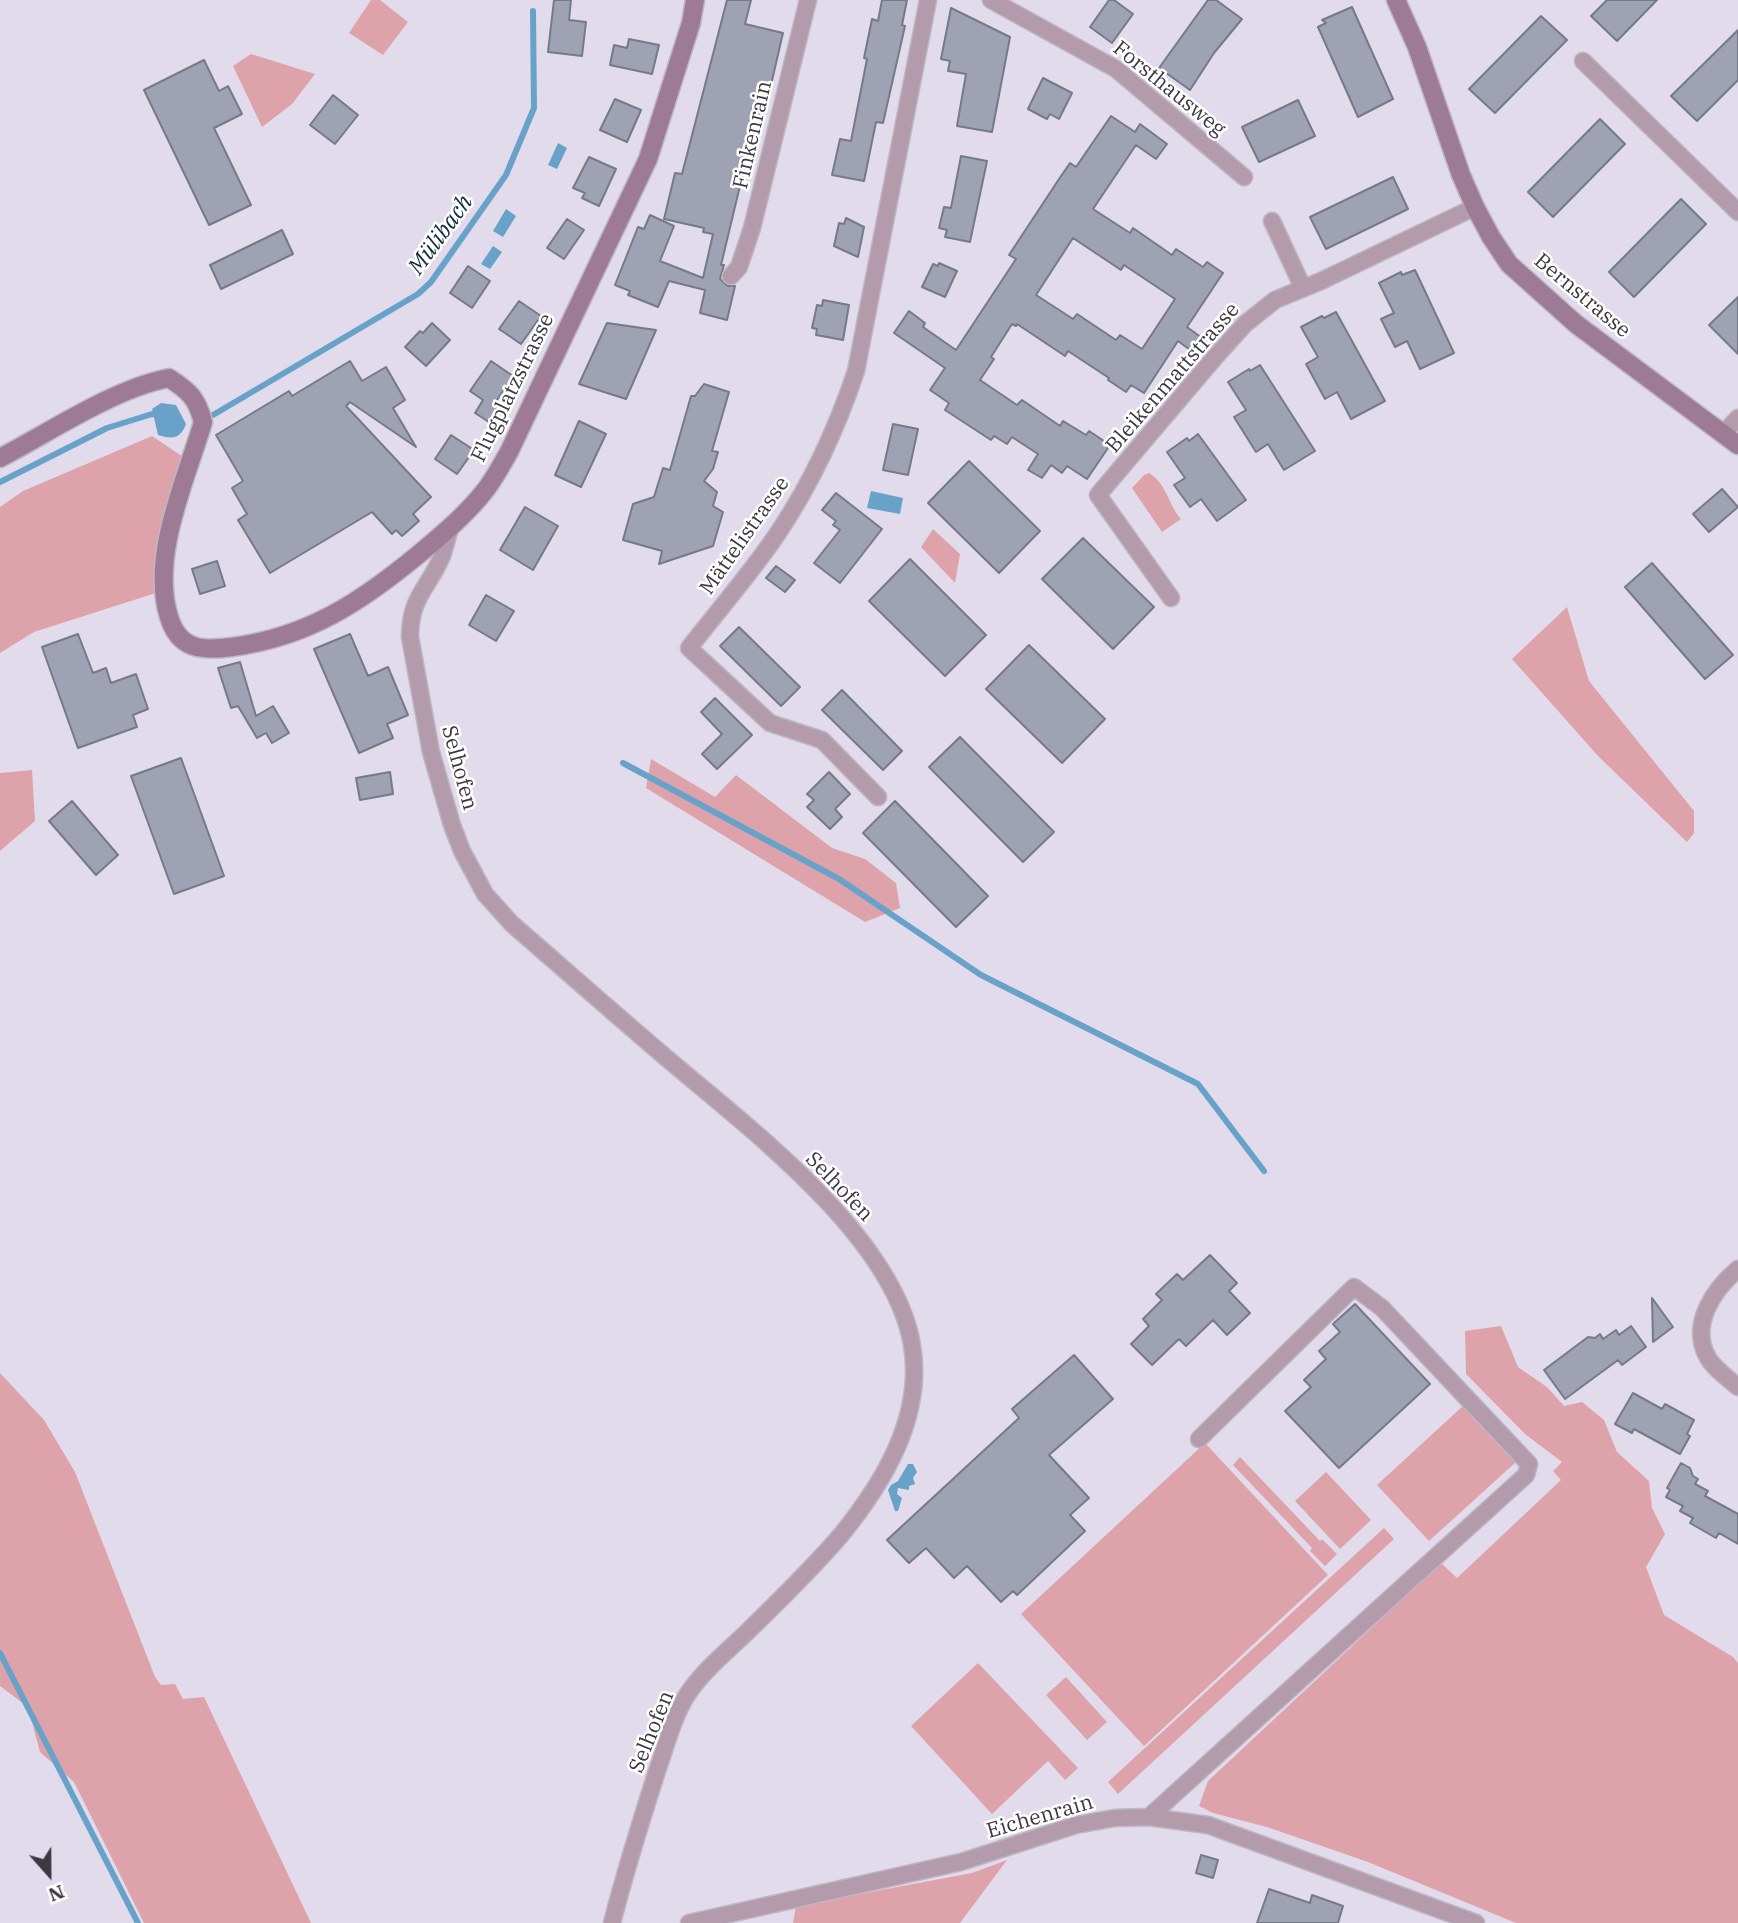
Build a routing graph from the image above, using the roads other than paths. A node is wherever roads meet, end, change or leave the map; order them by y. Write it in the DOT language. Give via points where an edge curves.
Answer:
graph roads {
  1 [pos="695,0"];
  2 [pos="808,0"];
  3 [pos="928,0"];
  4 [pos="991,0"];
  5 [pos="1396,0"];
  6 [pos="1583,61"];
  7 [pos="1244,177"];
  8 [pos="1475,207"];
  9 [pos="1738,212"];
  10 [pos="1272,220"];
  11 [pos="731,276"];
  12 [pos="1303,288"];
  13 [pos="1738,418"];
  14 [pos="1723,434"];
  15 [pos="1738,445"];
  16 [pos="0,458"];
  17 [pos="450,529"];
  18 [pos="1171,598"];
  19 [pos="878,797"];
  20 [pos="1738,1269"];
  21 [pos="1738,1387"];
  22 [pos="1199,1439"];
  23 [pos="1149,1817"];
  24 [pos="612,1923"];
  25 [pos="689,1923"];
  26 [pos="1476,1923"];
  1 -- 17 [label="street, Flugplatzstrasse" via="648,159 509,452 487,488"];
  2 -- 11 [label="street, Finkenrain" via="752,228 739,267"];
  3 -- 19 [label="street, Mättelistrasse" via="856,372 841,413 819,463 778,533 689,648 770,723 822,740"];
  4 -- 7 [label="street, Forsthausweg" via="1116,69"];
  5 -- 8 [label="street, Bernstrasse" via="1418,47"];
  6 -- 9 [label="street"];
  8 -- 12 [label="street, Bleikenmattstrasse"];
  8 -- 14 [label="street, Bernstrasse" via="1509,264 1552,305"];
  10 -- 12 [label="street"];
  12 -- 18 [label="street, Bleikenmattstrasse" via="1275,300 1245,324 1098,495"];
  13 -- 14 [label="street"];
  14 -- 15 [label="street, Bernstrasse"];
  16 -- 17 [label="street, Flugplatzstrasse" via="148,382 169,379 189,392 203,422 168,529 163,592 176,634 190,646 212,649 285,637 378,588"];
  17 -- 24 [label="street, Selhofen" via="442,557 415,602 410,637 431,752 452,825 485,894 512,924 757,1135 823,1198 881,1268 897,1296 913,1347 915,1378 910,1408 891,1463 842,1532 686,1697 648,1801"];
  20 -- 21 [label="street" via="1727,1278 1702,1319 1709,1359"];
  22 -- 23 [label="street" via="1354,1287 1382,1308 1528,1464 1526,1475"];
  23 -- 25 [label="street, Eichenrain" via="1076,1825 961,1862"];
  23 -- 26 [label="street, Eichenrain" via="1208,1825"];
}
